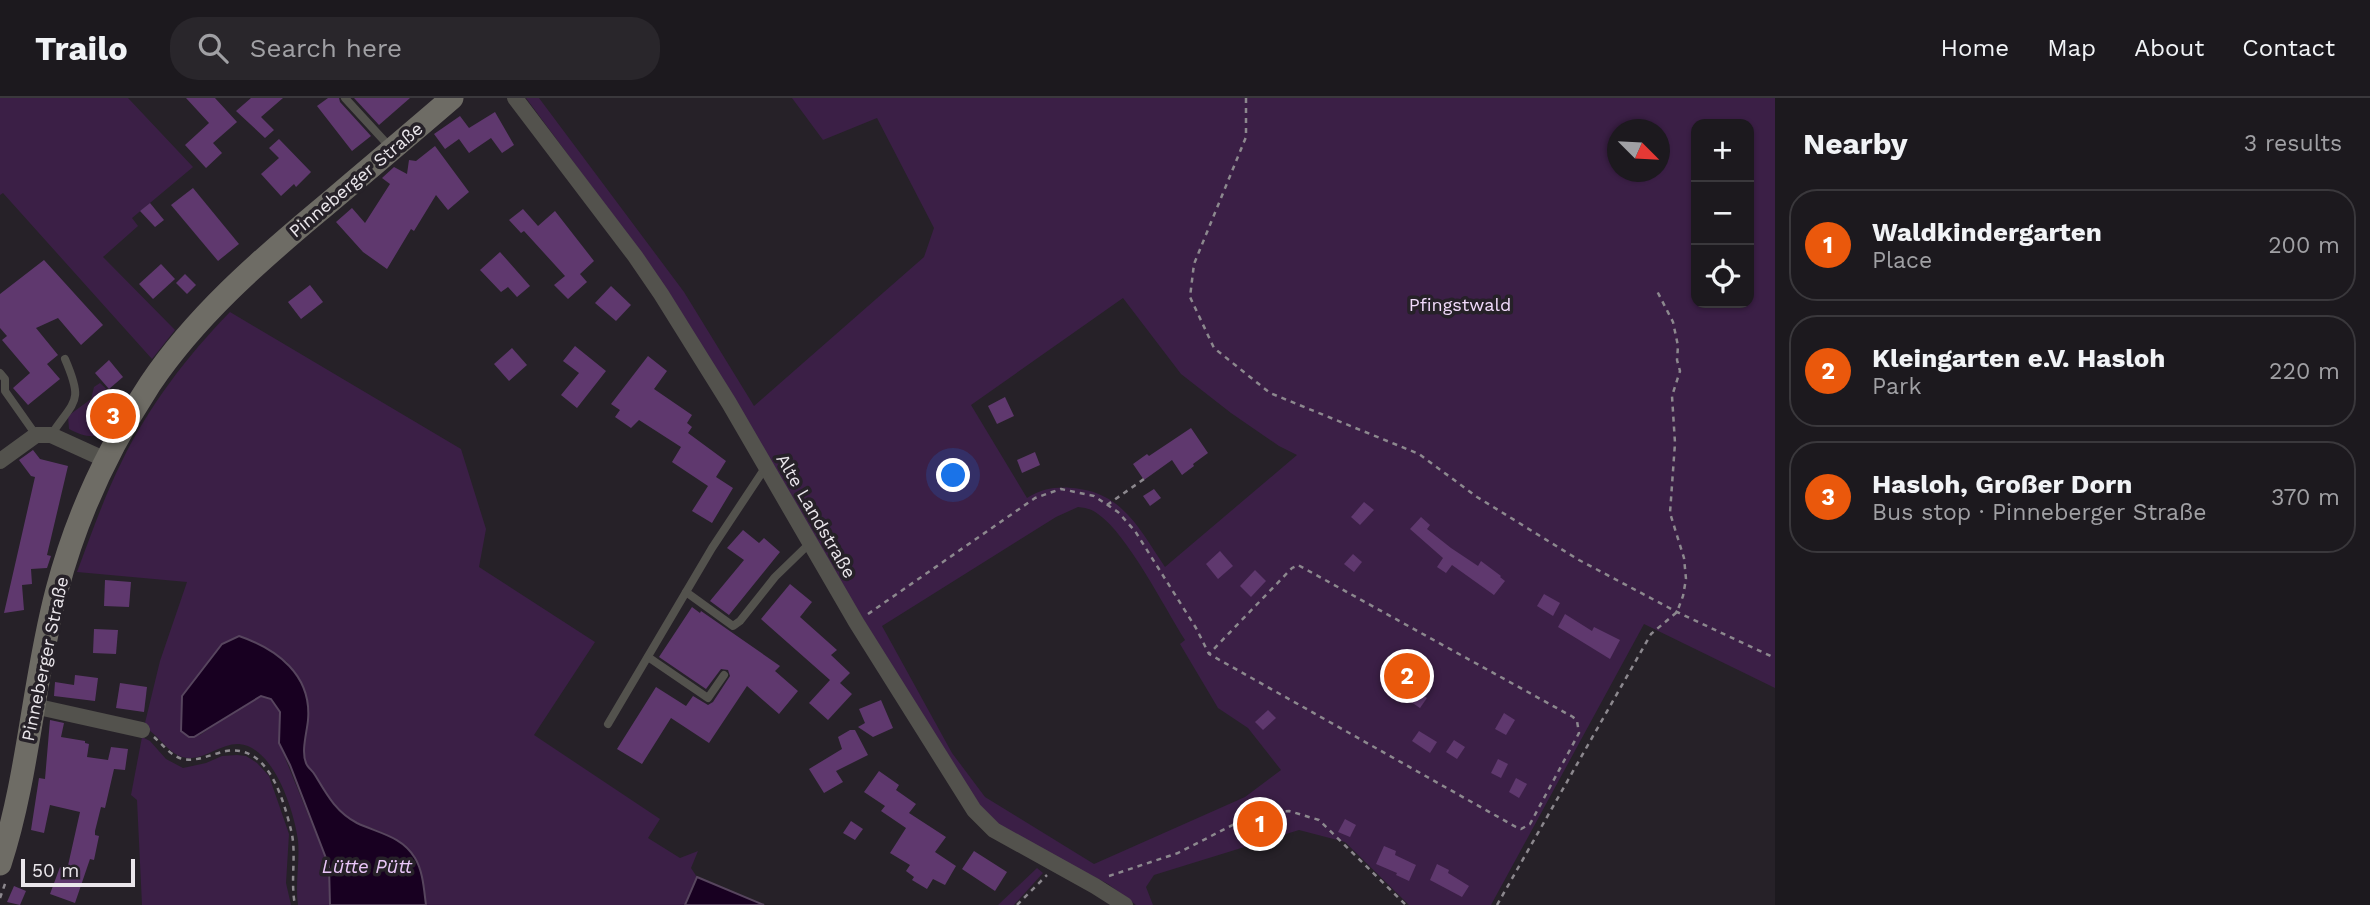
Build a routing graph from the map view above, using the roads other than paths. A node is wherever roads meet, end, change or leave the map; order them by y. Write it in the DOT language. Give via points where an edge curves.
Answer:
graph roads {
  1 [pos="345,98"];
  2 [pos="452,98"];
  3 [pos="516,98"];
  4 [pos="391,149"];
  5 [pos="65,359"];
  6 [pos="0,373"];
  7 [pos="44,435"];
  8 [pos="106,460"];
  9 [pos="0,461"];
  10 [pos="765,468"];
  11 [pos="809,544"];
  12 [pos="686,592"];
  13 [pos="648,657"];
  14 [pos="724,675"];
  15 [pos="34,706"];
  16 [pos="608,724"];
  17 [pos="142,730"];
  18 [pos="0,864"];
  19 [pos="1125,905"];
  1 -- 4 [label="lane"];
  2 -- 4 [label="main road, Pinneberger Straße"];
  3 -- 10 [label="street, Alte Landstraße" via="661,294"];
  4 -- 8 [label="main road, Pinneberger Straße" via="254,266 189,334 151,383"];
  5 -- 7 [label="lane" via="77,394 74,405"];
  6 -- 7 [label="lane" via="5,391"];
  7 -- 8 [label="street"];
  7 -- 9 [label="street"];
  8 -- 15 [label="main road, Pinneberger Straße" via="71,542 57,589"];
  10 -- 11 [label="street, Alte Landstraße"];
  10 -- 12 [label="lane"];
  11 -- 12 [label="lane" via="733,626"];
  11 -- 19 [label="street, Alte Landstraße" via="980,818"];
  12 -- 13 [label="lane"];
  13 -- 14 [label="lane" via="708,698"];
  13 -- 16 [label="lane"];
  15 -- 17 [label="street"];
  15 -- 18 [label="main road, Pinneberger Straße"];
}
